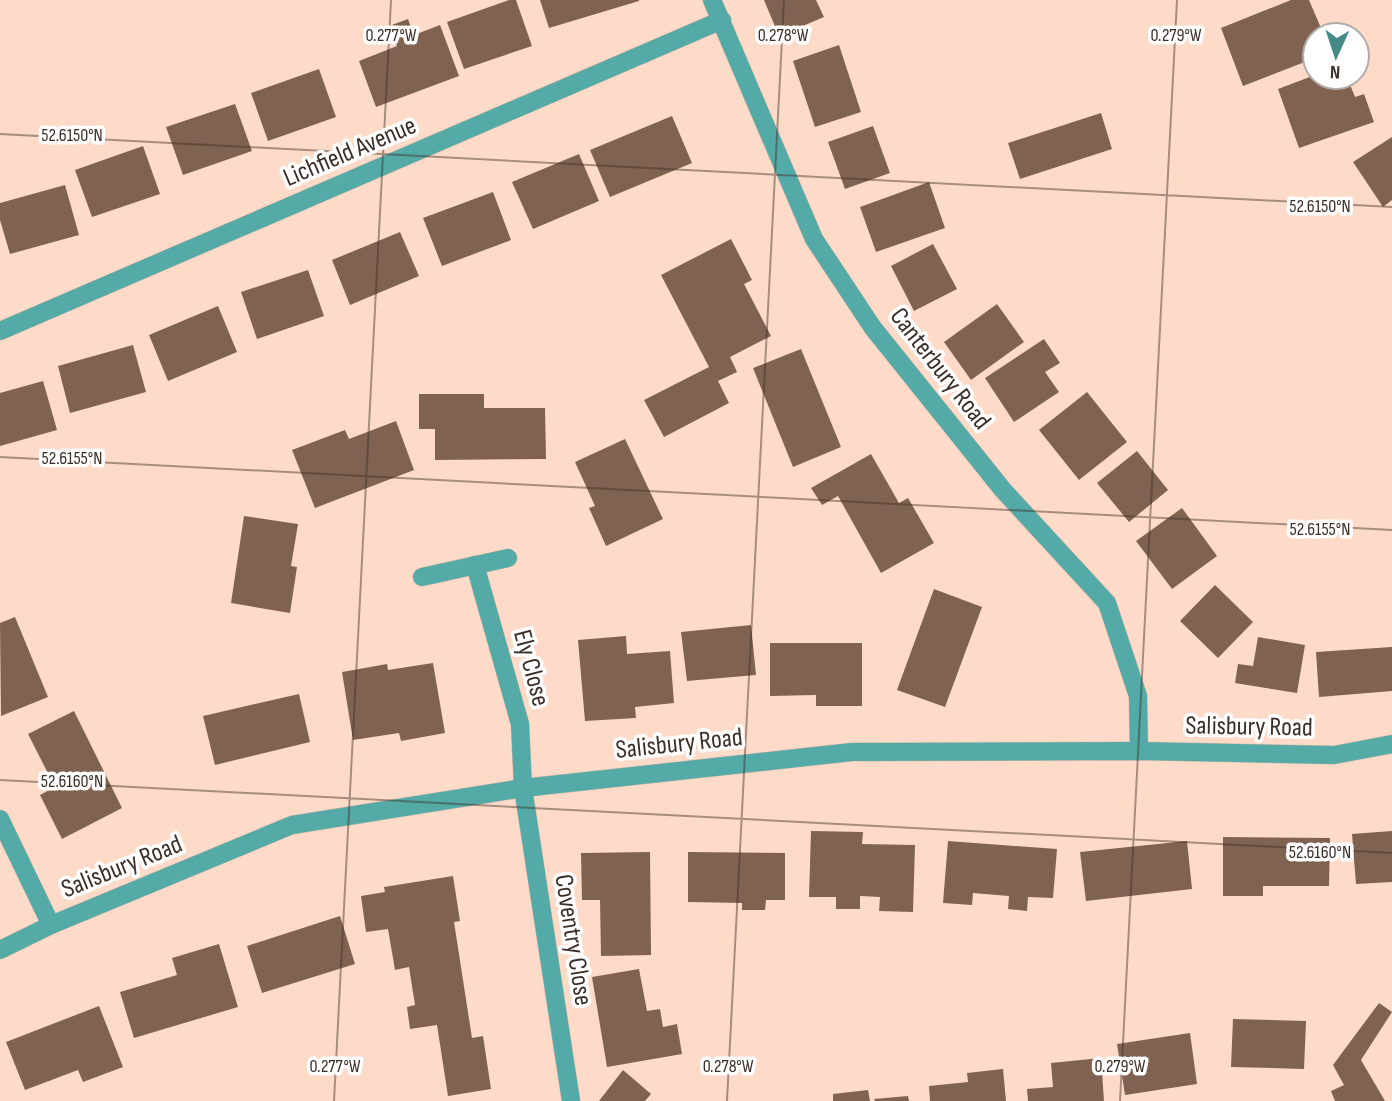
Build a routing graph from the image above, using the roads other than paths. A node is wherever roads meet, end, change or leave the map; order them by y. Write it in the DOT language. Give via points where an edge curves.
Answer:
graph roads {
  1 [pos="712,0"];
  2 [pos="722,20"];
  3 [pos="0,331"];
  4 [pos="508,558"];
  5 [pos="475,565"];
  6 [pos="422,577"];
  7 [pos="1392,744"];
  8 [pos="1139,751"];
  9 [pos="523,788"];
  10 [pos="0,819"];
  11 [pos="51,925"];
  12 [pos="0,950"];
  13 [pos="571,1101"];
  1 -- 2 [label="street, Canterbury Road"];
  2 -- 3 [label="street, Lichfield Avenue"];
  2 -- 8 [label="street, Canterbury Road" via="814,240 873,328 995,480 1107,603 1138,696"];
  4 -- 5 [label="street"];
  5 -- 6 [label="street"];
  5 -- 9 [label="street, Ely Close" via="520,724"];
  7 -- 8 [label="street, Salisbury Road" via="1334,755"];
  8 -- 9 [label="street, Salisbury Road" via="852,752"];
  9 -- 11 [label="street, Salisbury Road" via="292,825"];
  9 -- 13 [label="street, Coventry Close"];
  10 -- 11 [label="street"];
  11 -- 12 [label="street, Salisbury Road"];
}
